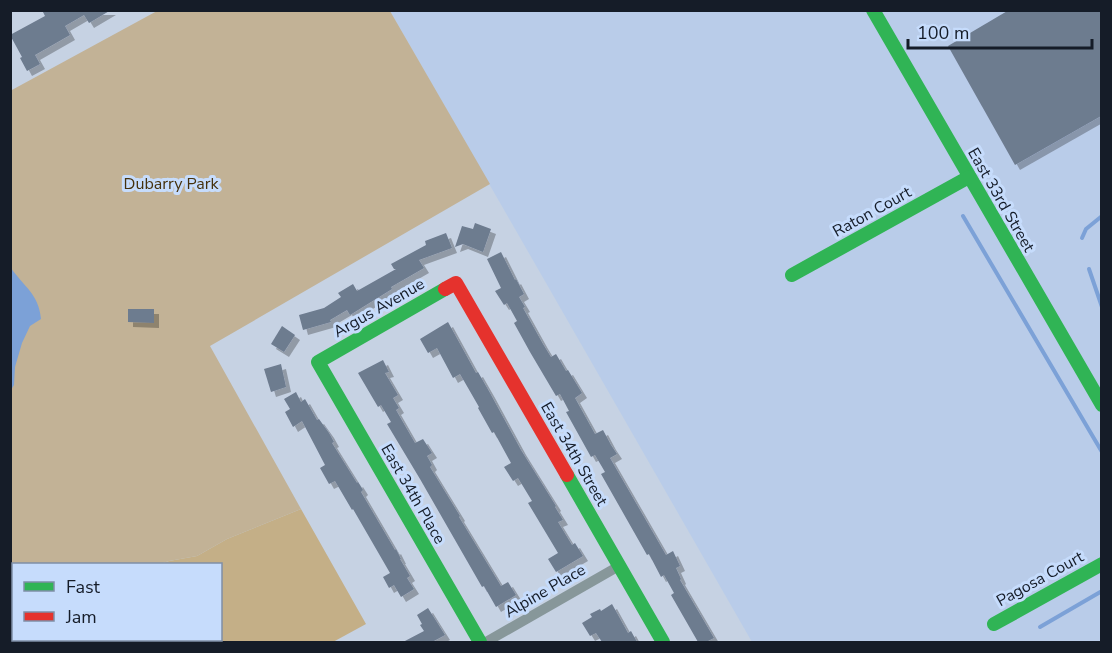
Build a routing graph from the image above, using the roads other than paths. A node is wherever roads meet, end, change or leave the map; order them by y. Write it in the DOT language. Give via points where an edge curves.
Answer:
graph roads {
  1 [pos="873,10"];
  2 [pos="969,177"];
  3 [pos="792,275"];
  4 [pos="456,283"];
  5 [pos="318,362"];
  6 [pos="1101,405"];
  7 [pos="1101,564"];
  8 [pos="619,566"];
  9 [pos="994,624"];
  10 [pos="480,642"];
  11 [pos="486,642"];
  12 [pos="663,642"];
  1 -- 2 [label="street, East 33rd Street"];
  2 -- 3 [label="street, Raton Court"];
  2 -- 6 [label="street, East 33rd Street"];
  4 -- 5 [label="street, Argus Avenue"];
  4 -- 8 [label="street, East 34th Street"];
  5 -- 10 [label="street, East 34th Place"];
  7 -- 9 [label="street, Pagosa Court"];
  8 -- 11 [label="street, Alpine Place"];
  8 -- 12 [label="street, East 34th Street"];
}
